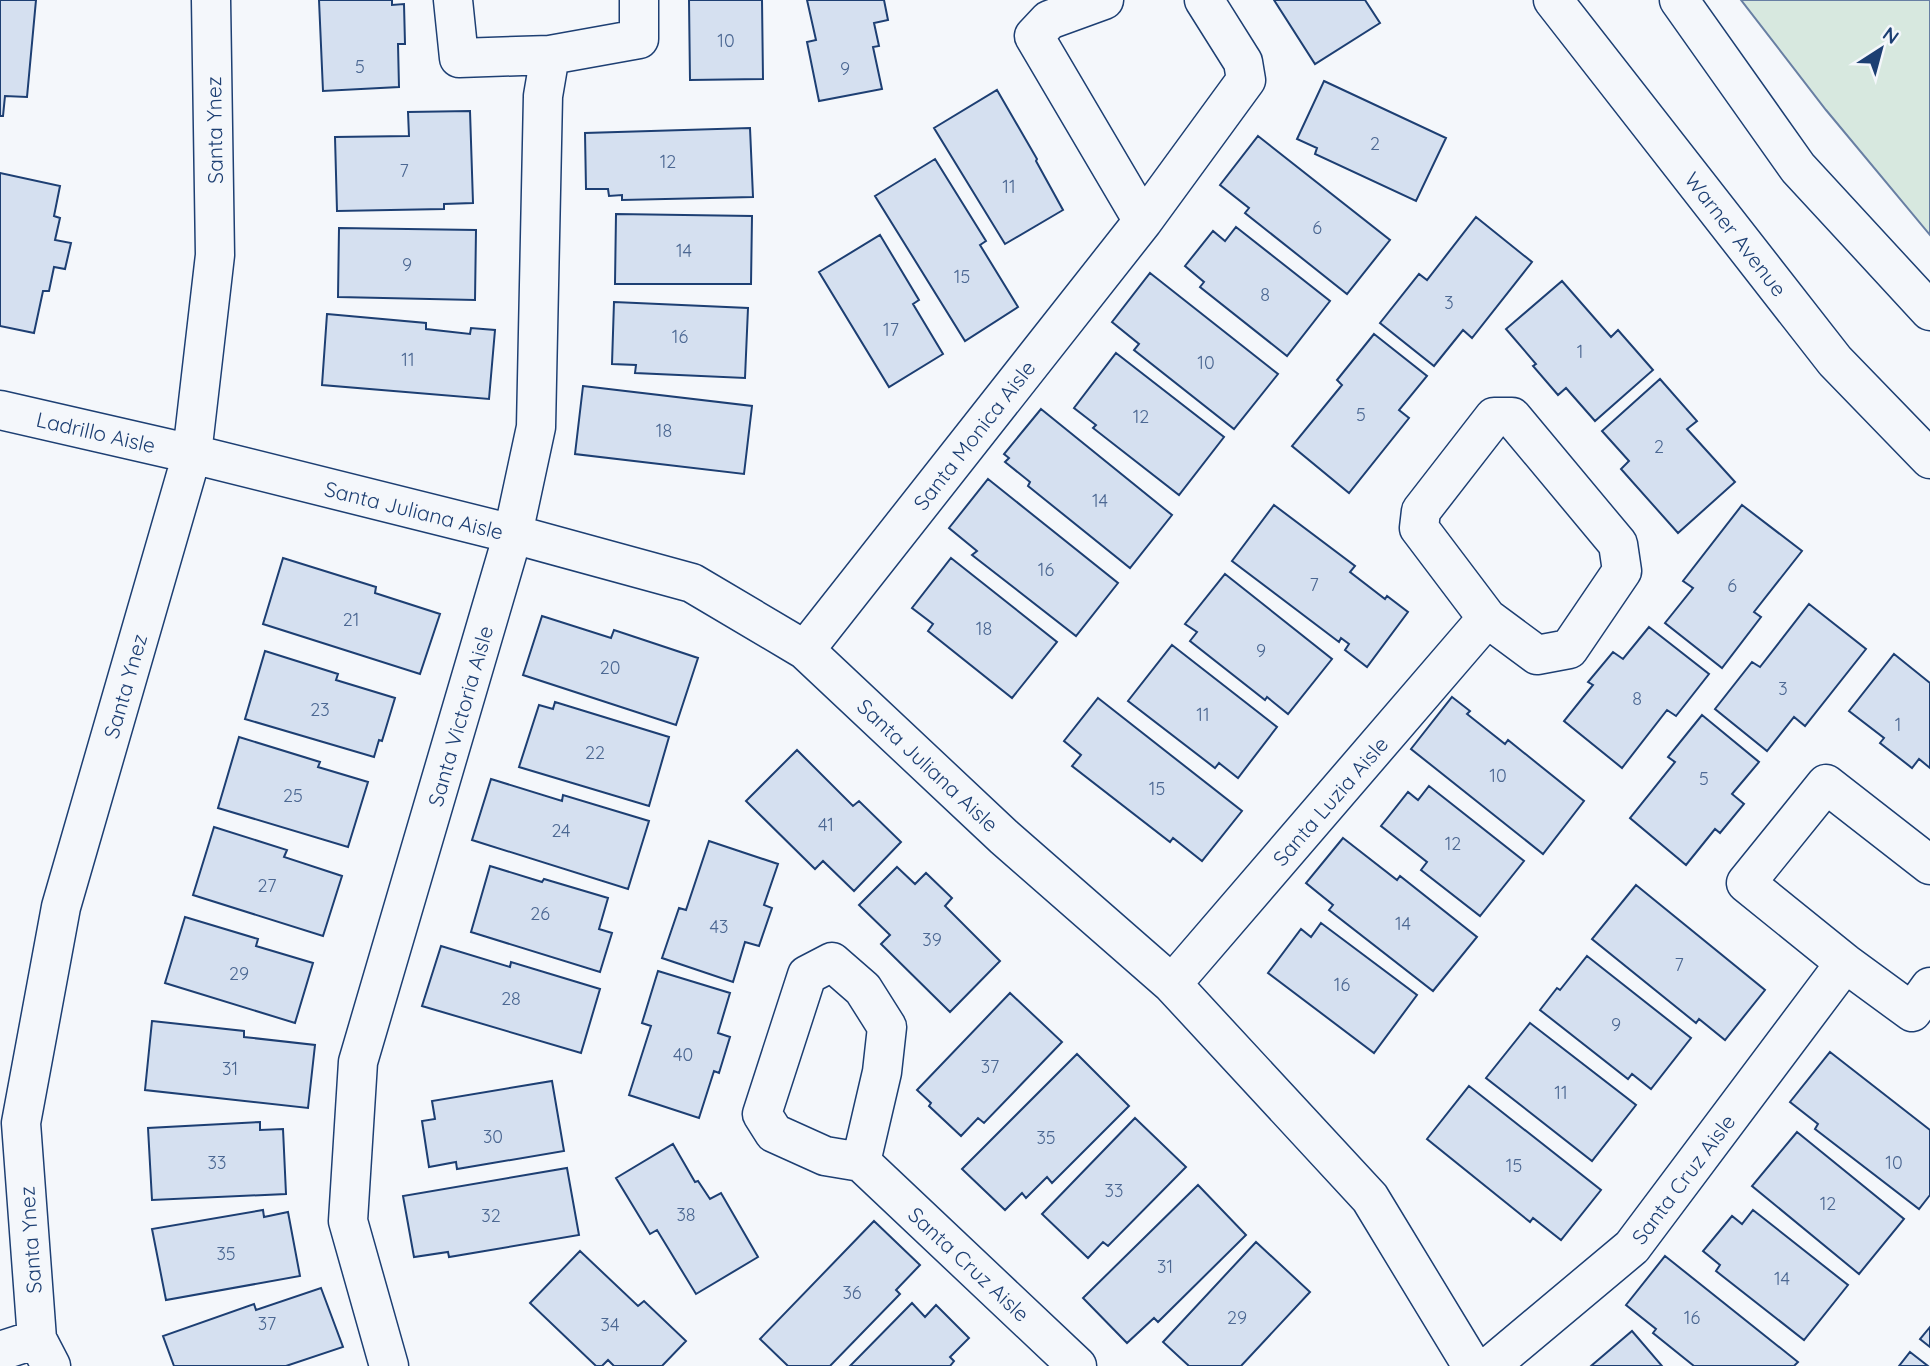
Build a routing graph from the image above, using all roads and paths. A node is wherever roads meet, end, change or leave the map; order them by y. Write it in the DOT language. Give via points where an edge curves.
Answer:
graph roads {
  1 [pos="211,0"];
  2 [pos="453,0"];
  3 [pos="639,0"];
  4 [pos="1104,0"];
  5 [pos="1204,0"];
  6 [pos="1553,0"];
  7 [pos="1679,0"];
  8 [pos="550,55"];
  9 [pos="1143,221"];
  10 [pos="1930,311"];
  11 [pos="0,410"];
  12 [pos="192,454"];
  13 [pos="1930,459"];
  14 [pos="513,534"];
  15 [pos="1487,618"];
  16 [pos="805,650"];
  17 [pos="1930,865"];
  18 [pos="1845,963"];
  19 [pos="1172,984"];
  20 [pos="1930,987"];
  21 [pos="861,1162"];
  22 [pos="0,1351"];
  23 [pos="44,1352"];
  24 [pos="389,1366"];
  25 [pos="1077,1366"];
  26 [pos="1472,1366"];
  27 [pos="1490,1366"];
  1 -- 12 [label="street, Santa Ynez" via="215,255"];
  2 -- 8 [label="street" via="459,58"];
  3 -- 8 [label="street" via="639,40"];
  4 -- 9 [label="street" via="1049,20 1034,36"];
  5 -- 9 [label="street, Santa Monica Aisle" via="1243,62 1246,80"];
  6 -- 13 [label="street, Warner Avenue" via="1835,361"];
  7 -- 10 [label="street" via="1798,168"];
  8 -- 14 [label="street, Santa Victoria Aisle" via="543,96 536,427"];
  9 -- 16 [label="street, Santa Monica Aisle"];
  11 -- 12 [label="street, Ladrillo Aisle"];
  12 -- 14 [label="street, Santa Juliana Aisle"];
  12 -- 23 [label="street, Santa Ynez" via="61,907 21,1123"];
  14 -- 16 [label="street, Santa Juliana Aisle" via="692,583"];
  14 -- 24 [label="street, Santa Victoria Aisle" via="358,1062 348,1221"];
  15 -- 15 [label="street" via="1537,655 1569,649 1622,571 1618,544 1513,417 1494,417 1422,510 1419,528"];
  15 -- 19 [label="street, Santa Luzia Aisle"];
  16 -- 19 [label="street, Santa Juliana Aisle" via="1004,838"];
  17 -- 18 [label="street" via="1826,784 1746,883"];
  18 -- 20 [label="street" via="1912,1012"];
  18 -- 27 [label="street, Santa Cruz Aisle" via="1632,1247"];
  19 -- 26 [label="street, Santa Juliana Aisle" via="1370,1198"];
  21 -- 21 [label="street" via="882,1072 887,1027 863,989 832,962 807,975 762,1114 774,1133 825,1156"];
  21 -- 25 [label="street, Santa Cruz Aisle"];
  22 -- 23 [label="street"];
}
